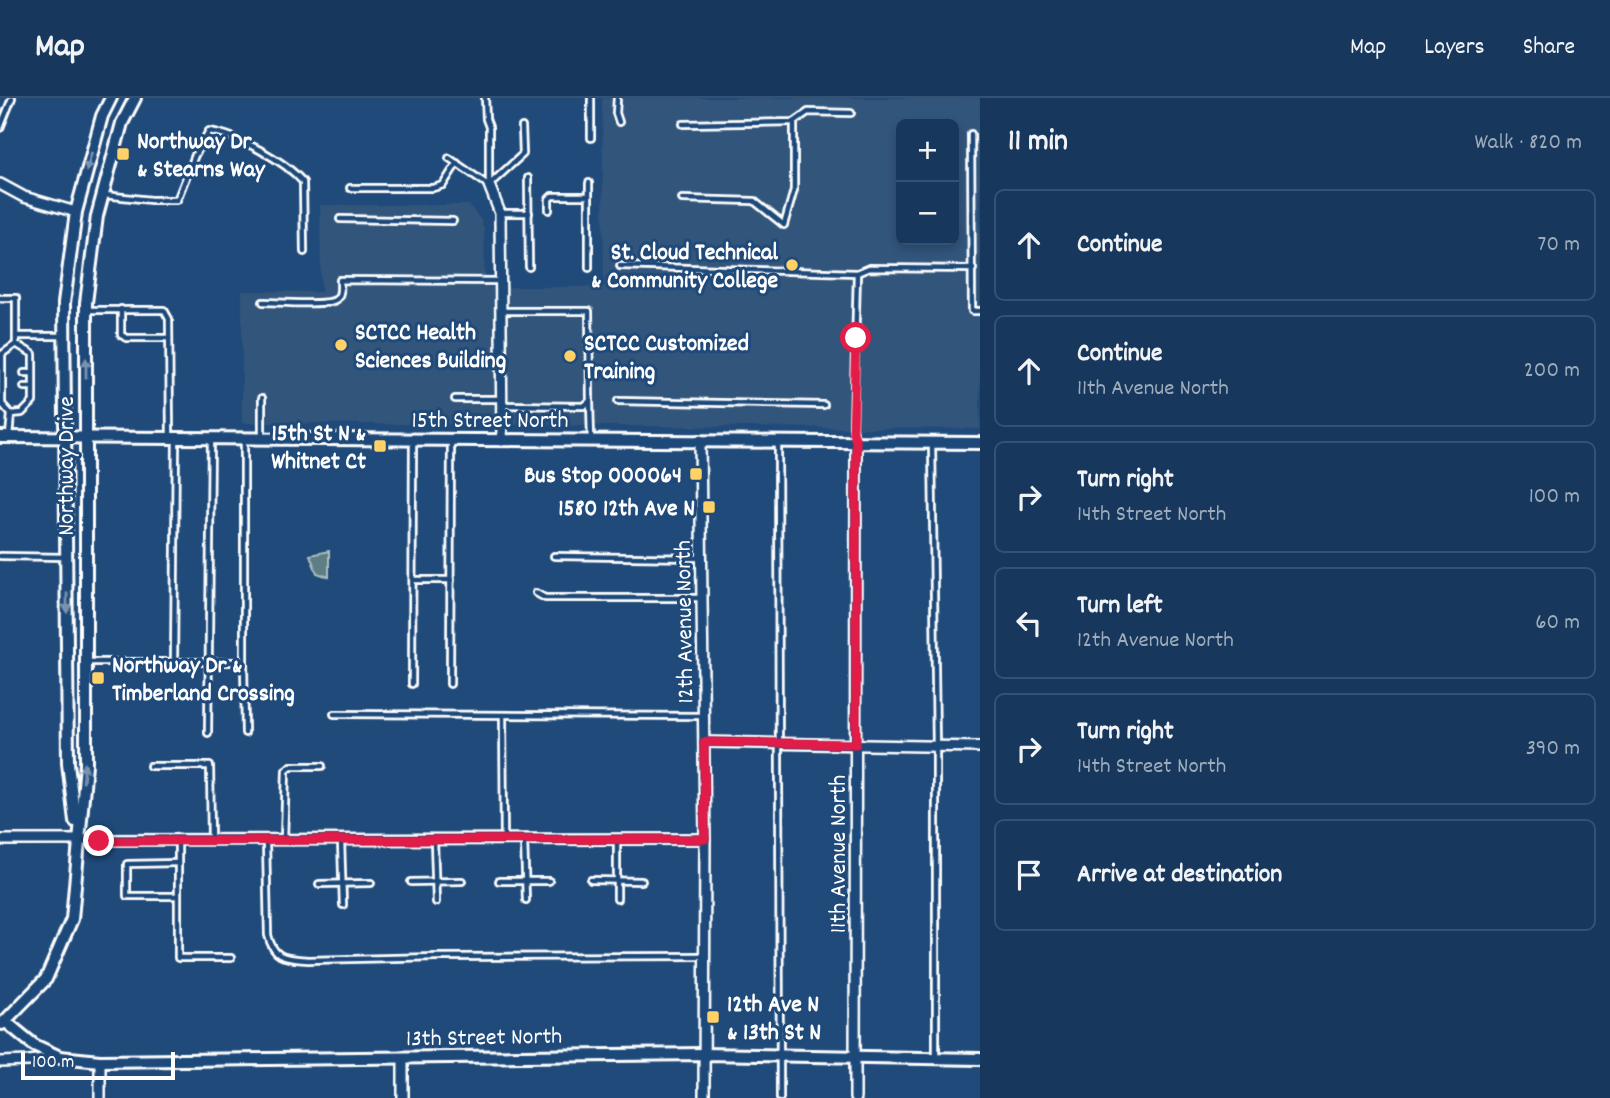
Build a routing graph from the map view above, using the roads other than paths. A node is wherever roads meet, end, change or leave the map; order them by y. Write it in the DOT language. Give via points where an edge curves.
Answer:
graph roads {
  1 [pos="12,98"];
  2 [pos="111,98"];
  3 [pos="135,98"];
  4 [pos="485,98"];
  5 [pos="591,98"];
  6 [pos="617,98"];
  7 [pos="851,113"];
  8 [pos="618,122"];
  9 [pos="794,122"];
  10 [pos="683,124"];
  11 [pos="522,127"];
  12 [pos="0,128"];
  13 [pos="971,134"];
  14 [pos="591,138"];
  15 [pos="449,158"];
  16 [pos="457,163"];
  17 [pos="528,178"];
  18 [pos="589,183"];
  19 [pos="0,184"];
  20 [pos="489,185"];
  21 [pos="350,188"];
  22 [pos="103,195"];
  23 [pos="589,196"];
  24 [pos="682,199"];
  25 [pos="549,211"];
  26 [pos="76,212"];
  27 [pos="500,213"];
  28 [pos="529,213"];
  29 [pos="340,219"];
  30 [pos="453,220"];
  31 [pos="304,252"];
  32 [pos="620,266"];
  33 [pos="530,267"];
  34 [pos="589,268"];
  35 [pos="973,269"];
  36 [pos="857,273"];
  37 [pos="502,281"];
  38 [pos="0,298"];
  39 [pos="263,302"];
  40 [pos="121,309"];
  41 [pos="86,310"];
  42 [pos="502,310"];
  43 [pos="980,311"];
  44 [pos="16,336"];
  45 [pos="64,336"];
  46 [pos="169,338"];
  47 [pos="16,344"];
  48 [pos="2,373"];
  49 [pos="12,373"];
  50 [pos="24,373"];
  51 [pos="33,373"];
  52 [pos="2,387"];
  53 [pos="12,387"];
  54 [pos="24,387"];
  55 [pos="33,387"];
  56 [pos="262,398"];
  57 [pos="454,399"];
  58 [pos="590,401"];
  59 [pos="618,401"];
  60 [pos="502,402"];
  61 [pos="1,404"];
  62 [pos="824,405"];
  63 [pos="10,414"];
  64 [pos="65,436"];
  65 [pos="86,436"];
  66 [pos="5,437"];
  67 [pos="173,437"];
  68 [pos="211,437"];
  69 [pos="244,437"];
  70 [pos="262,437"];
  71 [pos="413,439"];
  72 [pos="451,440"];
  73 [pos="592,440"];
  74 [pos="700,440"];
  75 [pos="502,441"];
  76 [pos="778,441"];
  77 [pos="856,441"];
  78 [pos="932,442"];
  79 [pos="980,443"];
  80 [pos="0,556"];
  81 [pos="554,556"];
  82 [pos="67,557"];
  83 [pos="702,558"];
  84 [pos="413,580"];
  85 [pos="451,580"];
  86 [pos="536,593"];
  87 [pos="702,598"];
  88 [pos="86,662"];
  89 [pos="174,662"];
  90 [pos="208,662"];
  91 [pos="244,662"];
  92 [pos="412,684"];
  93 [pos="450,684"];
  94 [pos="334,714"];
  95 [pos="503,715"];
  96 [pos="704,716"];
  97 [pos="208,733"];
  98 [pos="245,733"];
  99 [pos="704,742"];
  100 [pos="781,743"];
  101 [pos="856,744"];
  102 [pos="936,746"];
  103 [pos="980,747"];
  104 [pos="150,766"];
  105 [pos="321,766"];
  106 [pos="617,839"];
  107 [pos="705,839"];
  108 [pos="0,840"];
  109 [pos="211,840"];
  110 [pos="266,840"];
  111 [pos="284,840"];
  112 [pos="341,840"];
  113 [pos="434,840"];
  114 [pos="504,840"];
  115 [pos="524,840"];
  116 [pos="78,841"];
  117 [pos="178,841"];
  118 [pos="178,863"];
  119 [pos="591,880"];
  120 [pos="435,881"];
  121 [pos="463,881"];
  122 [pos="499,881"];
  123 [pos="525,881"];
  124 [pos="549,881"];
  125 [pos="617,881"];
  126 [pos="642,881"];
  127 [pos="411,882"];
  128 [pos="343,883"];
  129 [pos="371,883"];
  130 [pos="319,884"];
  131 [pos="178,896"];
  132 [pos="617,899"];
  133 [pos="526,901"];
  134 [pos="436,902"];
  135 [pos="343,905"];
  136 [pos="705,956"];
  137 [pos="231,958"];
  138 [pos="3,1024"];
  139 [pos="704,1054"];
  140 [pos="780,1054"];
  141 [pos="856,1055"];
  142 [pos="60,1057"];
  143 [pos="403,1058"];
  144 [pos="936,1058"];
  145 [pos="980,1059"];
  146 [pos="100,1061"];
  147 [pos="0,1062"];
  148 [pos="100,1098"];
  149 [pos="403,1098"];
  150 [pos="704,1098"];
  151 [pos="780,1098"];
  152 [pos="855,1098"];
  1 -- 12 [label="lane"];
  2 -- 26 [label="street, Northway Drive, one-way"];
  3 -- 22 [label="street, Northway Drive" via="122,123"];
  4 -- 20 [label="lane"];
  5 -- 14 [label="lane"];
  6 -- 8 [label="lane"];
  7 -- 9 [label="lane" via="808,112"];
  9 -- 10 [label="lane"];
  9 -- 24 [label="lane" via="794,190 784,225 754,201"];
  11 -- 20 [label="lane" via="523,154"];
  13 -- 35 [label="lane"];
  15 -- 16 [label="lane"];
  16 -- 20 [label="lane"];
  16 -- 21 [label="lane" via="443,185 433,188"];
  17 -- 28 [label="lane"];
  18 -- 23 [label="lane"];
  19 -- 26 [label="street" via="23,197"];
  20 -- 27 [label="street"];
  22 -- 31 [label="lane" via="177,200 209,131 217,132 292,169 303,182"];
  22 -- 41 [label="street, Northway Drive"];
  23 -- 25 [label="lane" via="552,196"];
  23 -- 34 [label="lane"];
  26 -- 45 [label="street, Northway Drive"];
  27 -- 28 [label="lane"];
  27 -- 37 [label="street"];
  28 -- 33 [label="lane"];
  29 -- 30 [label="lane"];
  32 -- 36 [label="lane"];
  35 -- 36 [label="lane" via="869,268"];
  35 -- 43 [label="lane" via="972,311"];
  36 -- 77 [label="lane"];
  37 -- 39 [label="lane" via="340,280 340,294 334,301"];
  37 -- 42 [label="street"];
  38 -- 44 [label="lane" via="16,298"];
  40 -- 41 [label="lane"];
  40 -- 46 [label="lane" via="164,310"];
  40 -- 46 [label="lane" via="121,335"];
  65 -- 41 [label="street, Northway Drive, one-way"];
  42 -- 58 [label="lane" via="589,311"];
  42 -- 60 [label="street"];
  44 -- 45 [label="lane"];
  44 -- 47 [label="lane"];
  45 -- 64 [label="street, Northway Drive"];
  46 -- 67 [label="lane"];
  47 -- 48 [label="lane" via="2,354"];
  47 -- 51 [label="lane" via="33,354"];
  48 -- 49 [label="lane"];
  48 -- 52 [label="lane"];
  50 -- 51 [label="lane"];
  51 -- 55 [label="lane"];
  52 -- 53 [label="lane"];
  52 -- 61 [label="lane"];
  54 -- 55 [label="lane"];
  55 -- 63 [label="lane" via="33,402 22,413"];
  56 -- 70 [label="lane"];
  57 -- 60 [label="lane"];
  58 -- 60 [label="lane" via="584,406"];
  58 -- 73 [label="lane"];
  59 -- 62 [label="lane"];
  60 -- 75 [label="street"];
  61 -- 63 [label="lane"];
  63 -- 66 [label="lane"];
  64 -- 65 [label="street, 15th Street North"];
  64 -- 66 [label="street, 15th Street North"];
  64 -- 82 [label="street, Northway Drive"];
  65 -- 67 [label="street, 15th Street North"];
  65 -- 88 [label="street, Northway Drive"];
  67 -- 68 [label="street, 15th Street North"];
  67 -- 89 [label="lane"];
  68 -- 69 [label="street, 15th Street North"];
  68 -- 90 [label="lane"];
  69 -- 70 [label="street, 15th Street North"];
  69 -- 91 [label="lane"];
  70 -- 71 [label="street, 15th Street North"];
  71 -- 72 [label="street, 15th Street North"];
  71 -- 84 [label="lane"];
  72 -- 75 [label="street, 15th Street North"];
  72 -- 85 [label="lane"];
  73 -- 74 [label="street, 15th Street North"];
  73 -- 75 [label="street, 15th Street North"];
  74 -- 76 [label="street, 15th Street North"];
  74 -- 83 [label="street, 12th Avenue North"];
  76 -- 77 [label="street, 15th Street North"];
  76 -- 100 [label="lane"];
  77 -- 78 [label="street, 15th Street North"];
  77 -- 101 [label="street, 11th Avenue North"];
  78 -- 79 [label="street, 15th Street North"];
  78 -- 102 [label="lane"];
  80 -- 82 [label="lane"];
  81 -- 83 [label="lane"];
  82 -- 116 [label="street, Northway Drive, one-way" via="68,763"];
  83 -- 87 [label="street, 12th Avenue North"];
  84 -- 85 [label="lane"];
  84 -- 92 [label="lane"];
  85 -- 93 [label="lane"];
  86 -- 87 [label="lane" via="545,598"];
  87 -- 96 [label="street, 12th Avenue North"];
  88 -- 89 [label="lane"];
  116 -- 88 [label="street, Northway Drive, one-way" via="86,764"];
  89 -- 90 [label="lane"];
  90 -- 91 [label="lane"];
  90 -- 97 [label="lane"];
  91 -- 98 [label="lane"];
  94 -- 95 [label="lane"];
  95 -- 96 [label="lane"];
  95 -- 114 [label="lane"];
  96 -- 99 [label="street, 12th Avenue North"];
  99 -- 100 [label="street"];
  99 -- 107 [label="street, 12th Avenue North"];
  100 -- 101 [label="street"];
  100 -- 140 [label="lane"];
  101 -- 102 [label="street"];
  101 -- 141 [label="street, 11th Avenue North"];
  102 -- 103 [label="street"];
  102 -- 144 [label="lane"];
  104 -- 109 [label="lane" via="210,766"];
  105 -- 111 [label="lane" via="291,766 286,771"];
  106 -- 107 [label="street"];
  106 -- 115 [label="street"];
  106 -- 125 [label="lane"];
  107 -- 136 [label="street, 12th Avenue North"];
  108 -- 116 [label="street"];
  109 -- 110 [label="street"];
  109 -- 117 [label="street"];
  110 -- 111 [label="street"];
  110 -- 136 [label="lane" via="268,935 276,954 288,958"];
  111 -- 112 [label="street"];
  112 -- 113 [label="street"];
  112 -- 128 [label="lane"];
  113 -- 114 [label="street"];
  113 -- 120 [label="lane"];
  114 -- 115 [label="street"];
  115 -- 123 [label="lane"];
  116 -- 117 [label="street"];
  116 -- 138 [label="street, Northway Drive" via="72,919 46,979"];
  117 -- 118 [label="lane"];
  118 -- 131 [label="lane"];
  118 -- 131 [label="lane" via="127,864 127,896"];
  119 -- 125 [label="lane"];
  120 -- 121 [label="lane"];
  120 -- 127 [label="lane"];
  120 -- 134 [label="lane"];
  122 -- 123 [label="lane"];
  123 -- 124 [label="lane"];
  123 -- 133 [label="lane"];
  125 -- 126 [label="lane"];
  125 -- 132 [label="lane"];
  128 -- 129 [label="lane"];
  128 -- 130 [label="lane"];
  128 -- 135 [label="lane"];
  131 -- 137 [label="lane" via="178,958"];
  136 -- 139 [label="street, 12th Avenue North"];
  138 -- 142 [label="street, 13th Street North"];
  139 -- 140 [label="street, 13th Street North"];
  139 -- 143 [label="street, 13th Street North"];
  139 -- 150 [label="street, 12th Avenue North"];
  140 -- 141 [label="street, 13th Street North"];
  140 -- 151 [label="lane"];
  141 -- 144 [label="street, 13th Street North"];
  141 -- 152 [label="street, 11th Avenue North"];
  142 -- 146 [label="street, 13th Street North"];
  142 -- 147 [label="street"];
  143 -- 146 [label="street, 13th Street North"];
  143 -- 149 [label="street"];
  144 -- 145 [label="street, 13th Street North"];
  146 -- 148 [label="street"];
}
